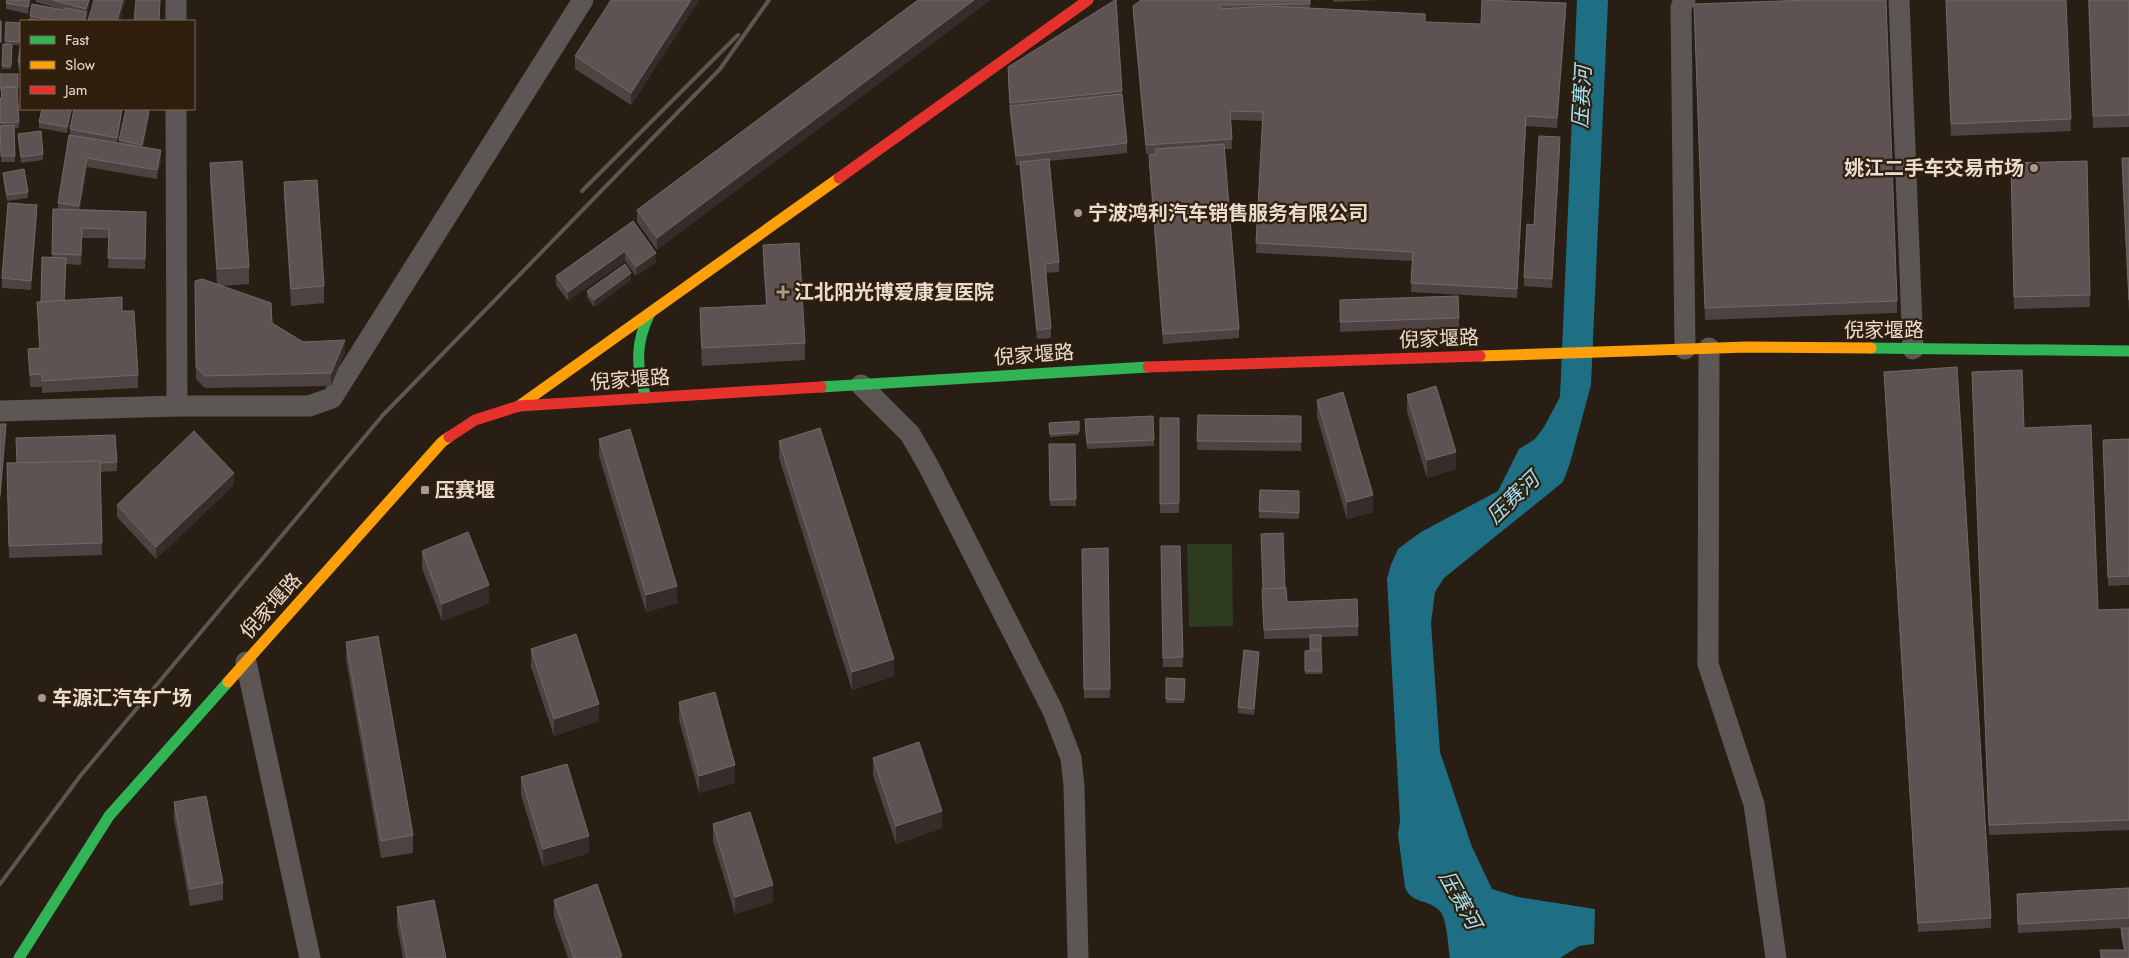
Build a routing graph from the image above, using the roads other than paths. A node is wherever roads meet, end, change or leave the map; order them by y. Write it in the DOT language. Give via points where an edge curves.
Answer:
graph roads {
  1 [pos="176,0"];
  2 [pos="583,0"];
  3 [pos="1088,0"];
  4 [pos="1685,0"];
  5 [pos="1899,0"];
  6 [pos="176,20"];
  7 [pos="176,110"];
  8 [pos="650,313"];
  9 [pos="1709,348"];
  10 [pos="1684,349"];
  11 [pos="1913,349"];
  12 [pos="2129,350"];
  13 [pos="861,384"];
  14 [pos="646,398"];
  15 [pos="177,406"];
  16 [pos="519,406"];
  17 [pos="0,410"];
  18 [pos="246,662"];
  19 [pos="19,958"];
  20 [pos="310,958"];
  21 [pos="1078,958"];
  22 [pos="1776,958"];
  1 -- 6 [label="street"];
  2 -- 15 [label="street" via="332,398 309,406"];
  3 -- 8 [label="main road"];
  4 -- 10 [label="street" via="1681,7"];
  5 -- 11 [label="street"];
  7 -- 15 [label="street"];
  8 -- 14 [label="main road" via="639,332 637,358 639,379"];
  8 -- 16 [label="main road"];
  9 -- 10 [label="main road, 倪家堰路"];
  9 -- 11 [label="main road, 倪家堰路"];
  9 -- 22 [label="street" via="1708,664 1754,804"];
  10 -- 13 [label="main road, 倪家堰路" via="1132,368"];
  11 -- 12 [label="main road, 倪家堰路"];
  13 -- 14 [label="main road, 倪家堰路"];
  13 -- 21 [label="street" via="910,434 929,467 1053,711 1068,749 1074,786"];
  14 -- 16 [label="main road, 倪家堰路"];
  15 -- 17 [label="street"];
  16 -- 18 [label="main road, 倪家堰路" via="475,420 442,442"];
  18 -- 19 [label="main road, 倪家堰路" via="109,816"];
  18 -- 20 [label="street"];
}
